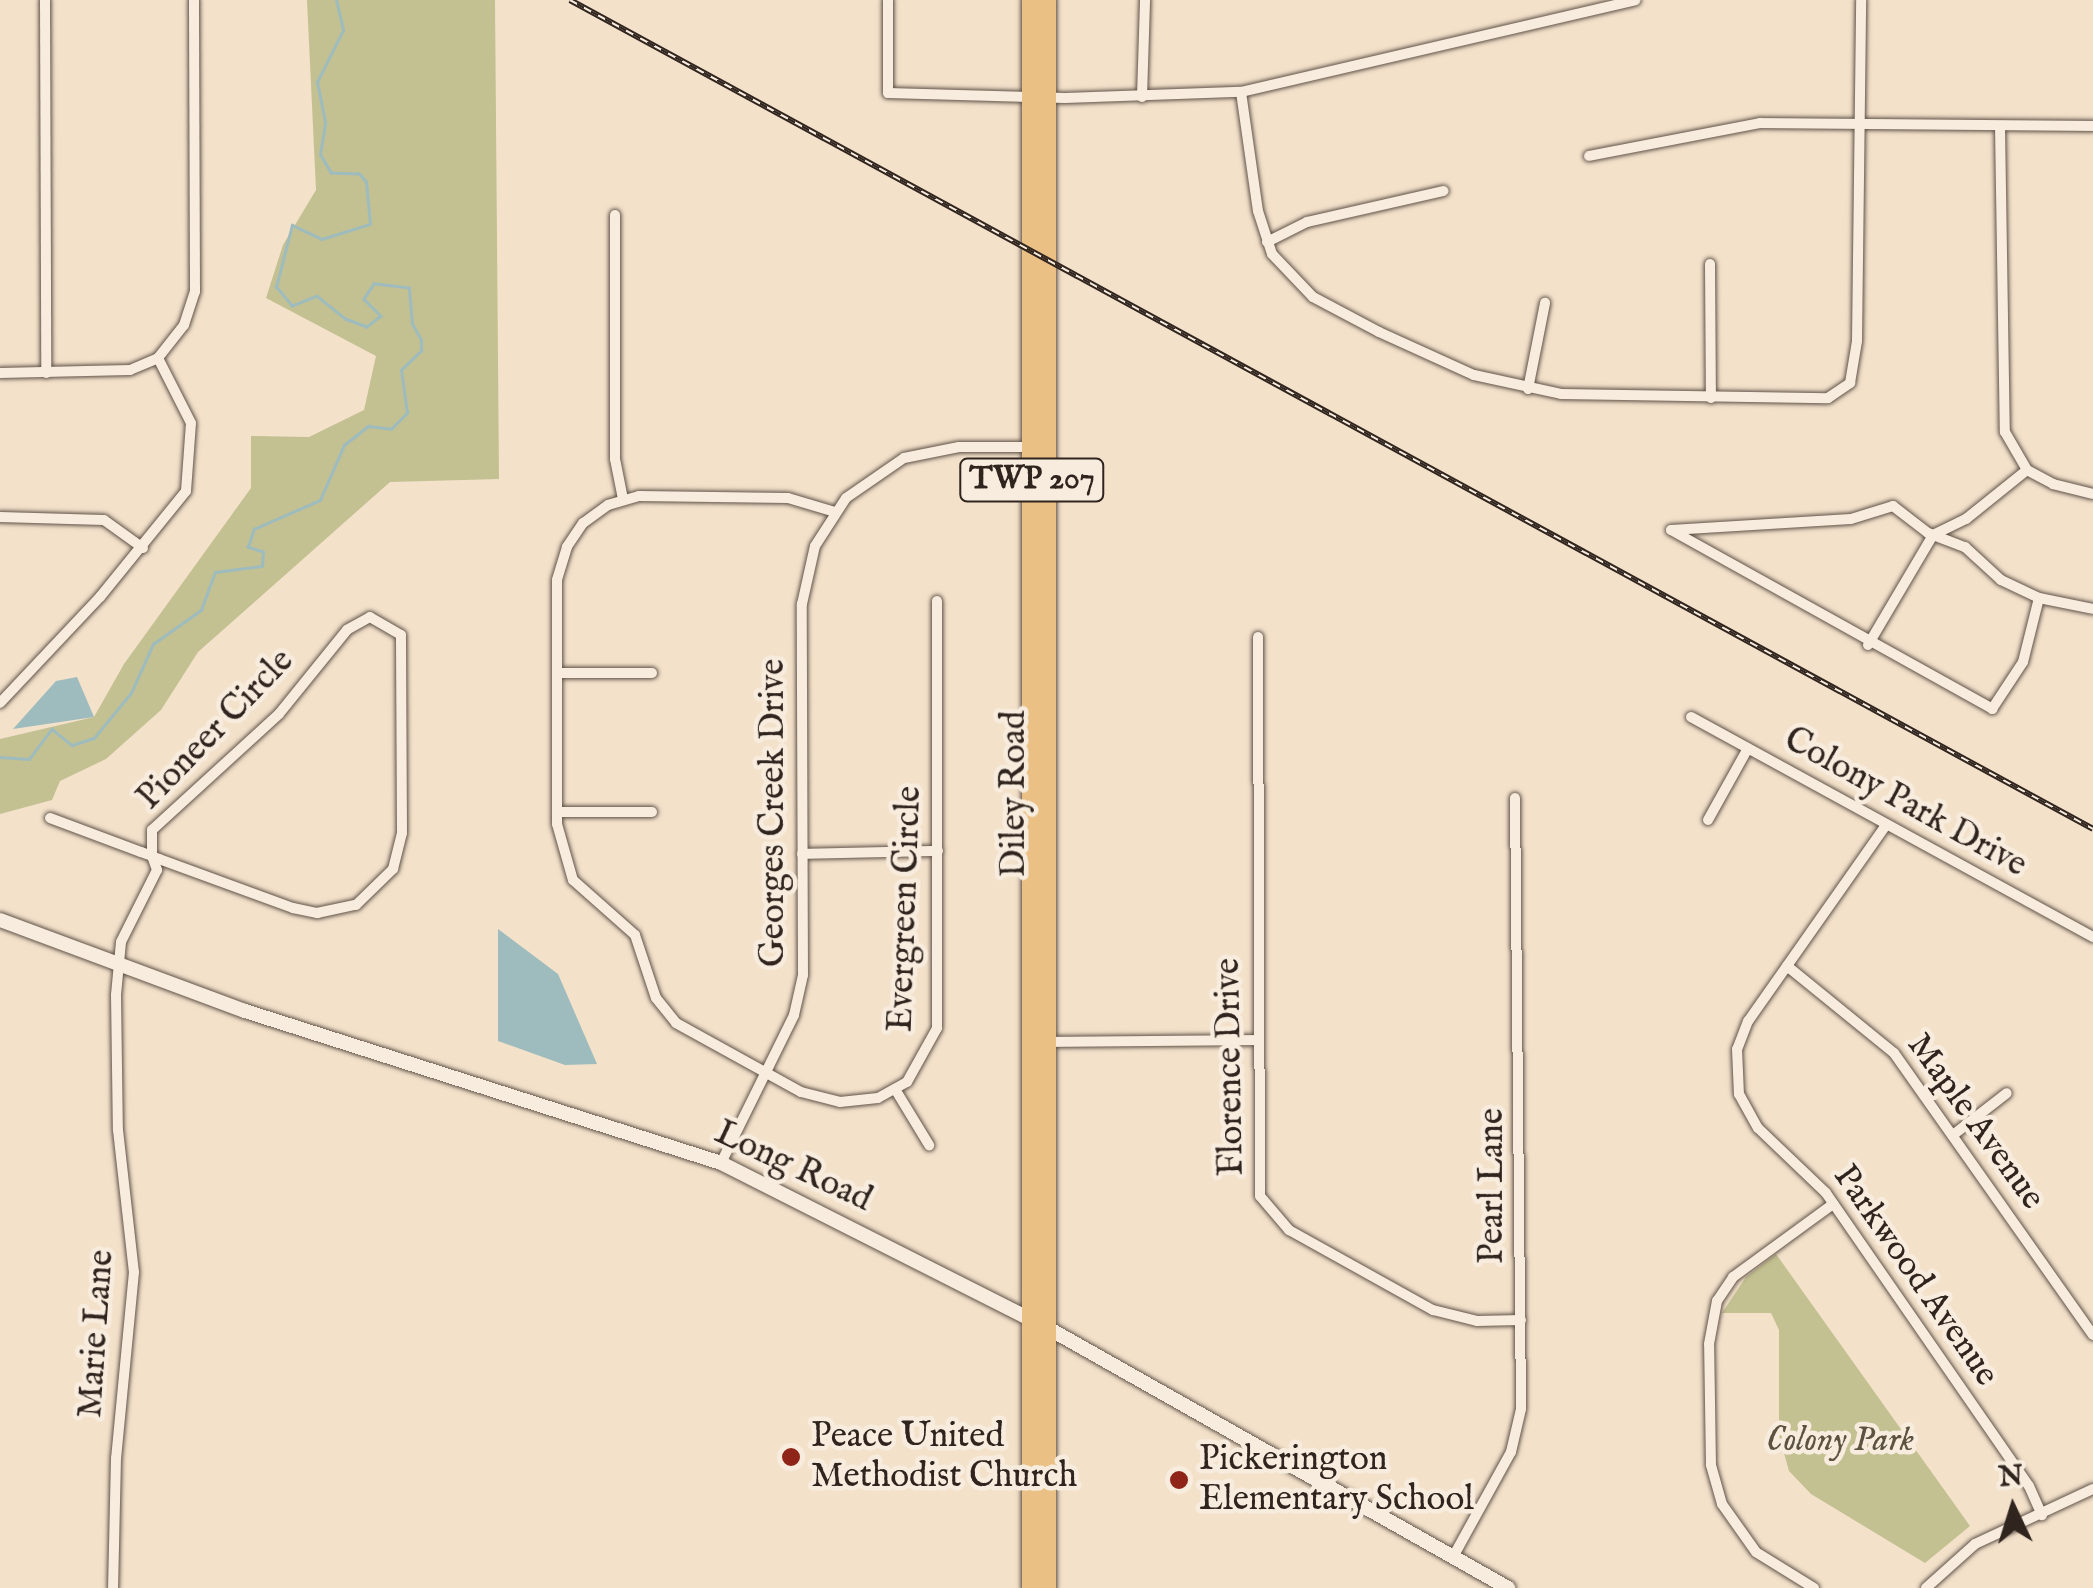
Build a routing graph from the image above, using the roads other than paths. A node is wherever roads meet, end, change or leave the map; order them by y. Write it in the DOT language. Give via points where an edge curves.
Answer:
graph roads {
  1 [pos="45,0"];
  2 [pos="194,0"];
  3 [pos="888,0"];
  4 [pos="1031,0"];
  5 [pos="1047,0"];
  6 [pos="1145,0"];
  7 [pos="1636,0"];
  8 [pos="1861,0"];
  9 [pos="1241,92"];
  10 [pos="1040,96"];
  11 [pos="1142,97"];
  12 [pos="1860,124"];
  13 [pos="2000,126"];
  14 [pos="2093,126"];
  15 [pos="1589,156"];
  16 [pos="1444,191"];
  17 [pos="614,215"];
  18 [pos="1267,242"];
  19 [pos="1710,264"];
  20 [pos="1545,303"];
  21 [pos="158,358"];
  22 [pos="46,373"];
  23 [pos="0,374"];
  24 [pos="1528,388"];
  25 [pos="1711,398"];
  26 [pos="1040,447"];
  27 [pos="2028,470"];
  28 [pos="2093,494"];
  29 [pos="624,499"];
  30 [pos="835,512"];
  31 [pos="0,517"];
  32 [pos="1934,535"];
  33 [pos="143,548"];
  34 [pos="2039,598"];
  35 [pos="937,600"];
  36 [pos="2093,608"];
  37 [pos="1258,638"];
  38 [pos="1868,645"];
  39 [pos="557,673"];
  40 [pos="652,673"];
  41 [pos="0,703"];
  42 [pos="1691,717"];
  43 [pos="1748,748"];
  44 [pos="1515,798"];
  45 [pos="557,812"];
  46 [pos="652,812"];
  47 [pos="50,818"];
  48 [pos="1708,820"];
  49 [pos="1886,824"];
  50 [pos="938,851"];
  51 [pos="802,854"];
  52 [pos="152,856"];
  53 [pos="0,920"];
  54 [pos="2093,937"];
  55 [pos="119,965"];
  56 [pos="1787,966"];
  57 [pos="1256,1040"];
  58 [pos="1039,1042"];
  59 [pos="767,1072"];
  60 [pos="895,1088"];
  61 [pos="2007,1094"];
  62 [pos="1953,1135"];
  63 [pos="928,1145"];
  64 [pos="721,1164"];
  65 [pos="1832,1204"];
  66 [pos="1521,1320"];
  67 [pos="1038,1323"];
  68 [pos="2093,1335"];
  69 [pos="2093,1490"];
  70 [pos="2042,1514"];
  71 [pos="1454,1557"];
  72 [pos="1930,1586"];
  73 [pos="113,1588"];
  74 [pos="1031,1588"];
  75 [pos="1047,1588"];
  76 [pos="1508,1588"];
  77 [pos="1814,1588"];
  1 -- 22 [label="street"];
  2 -- 21 [label="street" via="194,292 184,325"];
  3 -- 10 [label="street" via="888,94"];
  4 -- 10 [label="highway, Diley Road / TWP 207"];
  5 -- 10 [label="highway, Diley Road / TWP 207"];
  6 -- 11 [label="street"];
  7 -- 9 [label="street"];
  8 -- 12 [label="street"];
  9 -- 11 [label="street"];
  9 -- 18 [label="street"];
  10 -- 11 [label="street"];
  10 -- 26 [label="highway, Diley Road / TWP 207"];
  12 -- 13 [label="street"];
  12 -- 15 [label="street" via="1722,126"];
  12 -- 25 [label="street" via="1846,390 1828,398"];
  13 -- 14 [label="street"];
  13 -- 27 [label="street" via="2002,418 2009,446"];
  16 -- 18 [label="street" via="1307,222"];
  17 -- 29 [label="street" via="615,459"];
  18 -- 24 [label="street" via="1280,266 1313,297 1446,365"];
  19 -- 25 [label="street"];
  20 -- 24 [label="street"];
  21 -- 22 [label="street" via="111,373"];
  21 -- 33 [label="street" via="188,412 192,468 181,502"];
  22 -- 23 [label="street"];
  24 -- 25 [label="street" via="1582,397"];
  26 -- 30 [label="street" via="939,448 875,474"];
  26 -- 58 [label="highway, Diley Road / TWP 207"];
  27 -- 28 [label="street"];
  27 -- 32 [label="street" via="1966,519"];
  29 -- 30 [label="street" via="788,498"];
  29 -- 39 [label="street" via="583,524 561,562"];
  30 -- 51 [label="street, Georges Creek Drive" via="804,584"];
  31 -- 33 [label="street" via="104,520"];
  32 -- 34 [label="street" via="1956,542 1988,572"];
  32 -- 38 [label="street"];
  32 -- 38 [label="street" via="1894,506 1850,519 1671,530"];
  33 -- 41 [label="street"];
  34 -- 36 [label="street"];
  34 -- 38 [label="street" via="2024,662 1992,709"];
  35 -- 50 [label="street, Evergreen Circle"];
  37 -- 57 [label="street, Florence Drive"];
  39 -- 40 [label="street"];
  39 -- 45 [label="street"];
  42 -- 43 [label="street, Colony Park Drive"];
  43 -- 48 [label="street"];
  43 -- 49 [label="street, Colony Park Drive"];
  44 -- 66 [label="street, Pearl Lane"];
  45 -- 46 [label="street"];
  45 -- 59 [label="street" via="562,860 573,880 635,935 656,998 676,1023"];
  47 -- 52 [label="street, Pioneer Circle"];
  49 -- 54 [label="street, Colony Park Drive"];
  49 -- 56 [label="street, Parkwood Avenue"];
  50 -- 51 [label="street"];
  50 -- 60 [label="street, Evergreen Circle" via="937,1028 927,1056"];
  51 -- 59 [label="street, Georges Creek Drive" via="803,975 794,1015"];
  52 -- 52 [label="street, Pioneer Circle" via="152,830 176,801 279,714 343,633 370,617 391,625 403,643 398,854 386,877 356,905 316,913"];
  52 -- 55 [label="street, Pioneer Circle" via="158,870 121,942"];
  53 -- 55 [label="main road, Long Road"];
  55 -- 64 [label="main road, Long Road"];
  55 -- 73 [label="street, Marie Lane" via="116,1100 134,1272 116,1458"];
  56 -- 62 [label="street, Maple Avenue" via="1894,1053"];
  56 -- 65 [label="street, Parkwood Avenue" via="1741,1034 1739,1094 1758,1128"];
  57 -- 58 [label="street"];
  57 -- 66 [label="street, Florence Drive" via="1258,1181 1277,1221 1433,1310 1477,1321"];
  58 -- 67 [label="highway, Diley Road / TWP 207"];
  59 -- 60 [label="street" via="801,1092 840,1102"];
  59 -- 64 [label="street, Georges Creek Drive"];
  60 -- 63 [label="street"];
  61 -- 62 [label="street"];
  62 -- 68 [label="street, Maple Avenue"];
  64 -- 67 [label="main road, Long Road"];
  65 -- 70 [label="street, Parkwood Avenue" via="2030,1486"];
  65 -- 77 [label="street" via="1733,1277 1717,1301 1709,1344 1711,1465 1722,1504 1756,1552"];
  66 -- 71 [label="street, Pearl Lane" via="1516,1438"];
  67 -- 71 [label="main road, Long Road"];
  67 -- 74 [label="highway, Diley Road / TWP 207"];
  67 -- 75 [label="highway, Diley Road / TWP 207"];
  69 -- 70 [label="street"];
  70 -- 72 [label="street" via="1975,1544"];
  71 -- 76 [label="main road, Long Road"];
}
